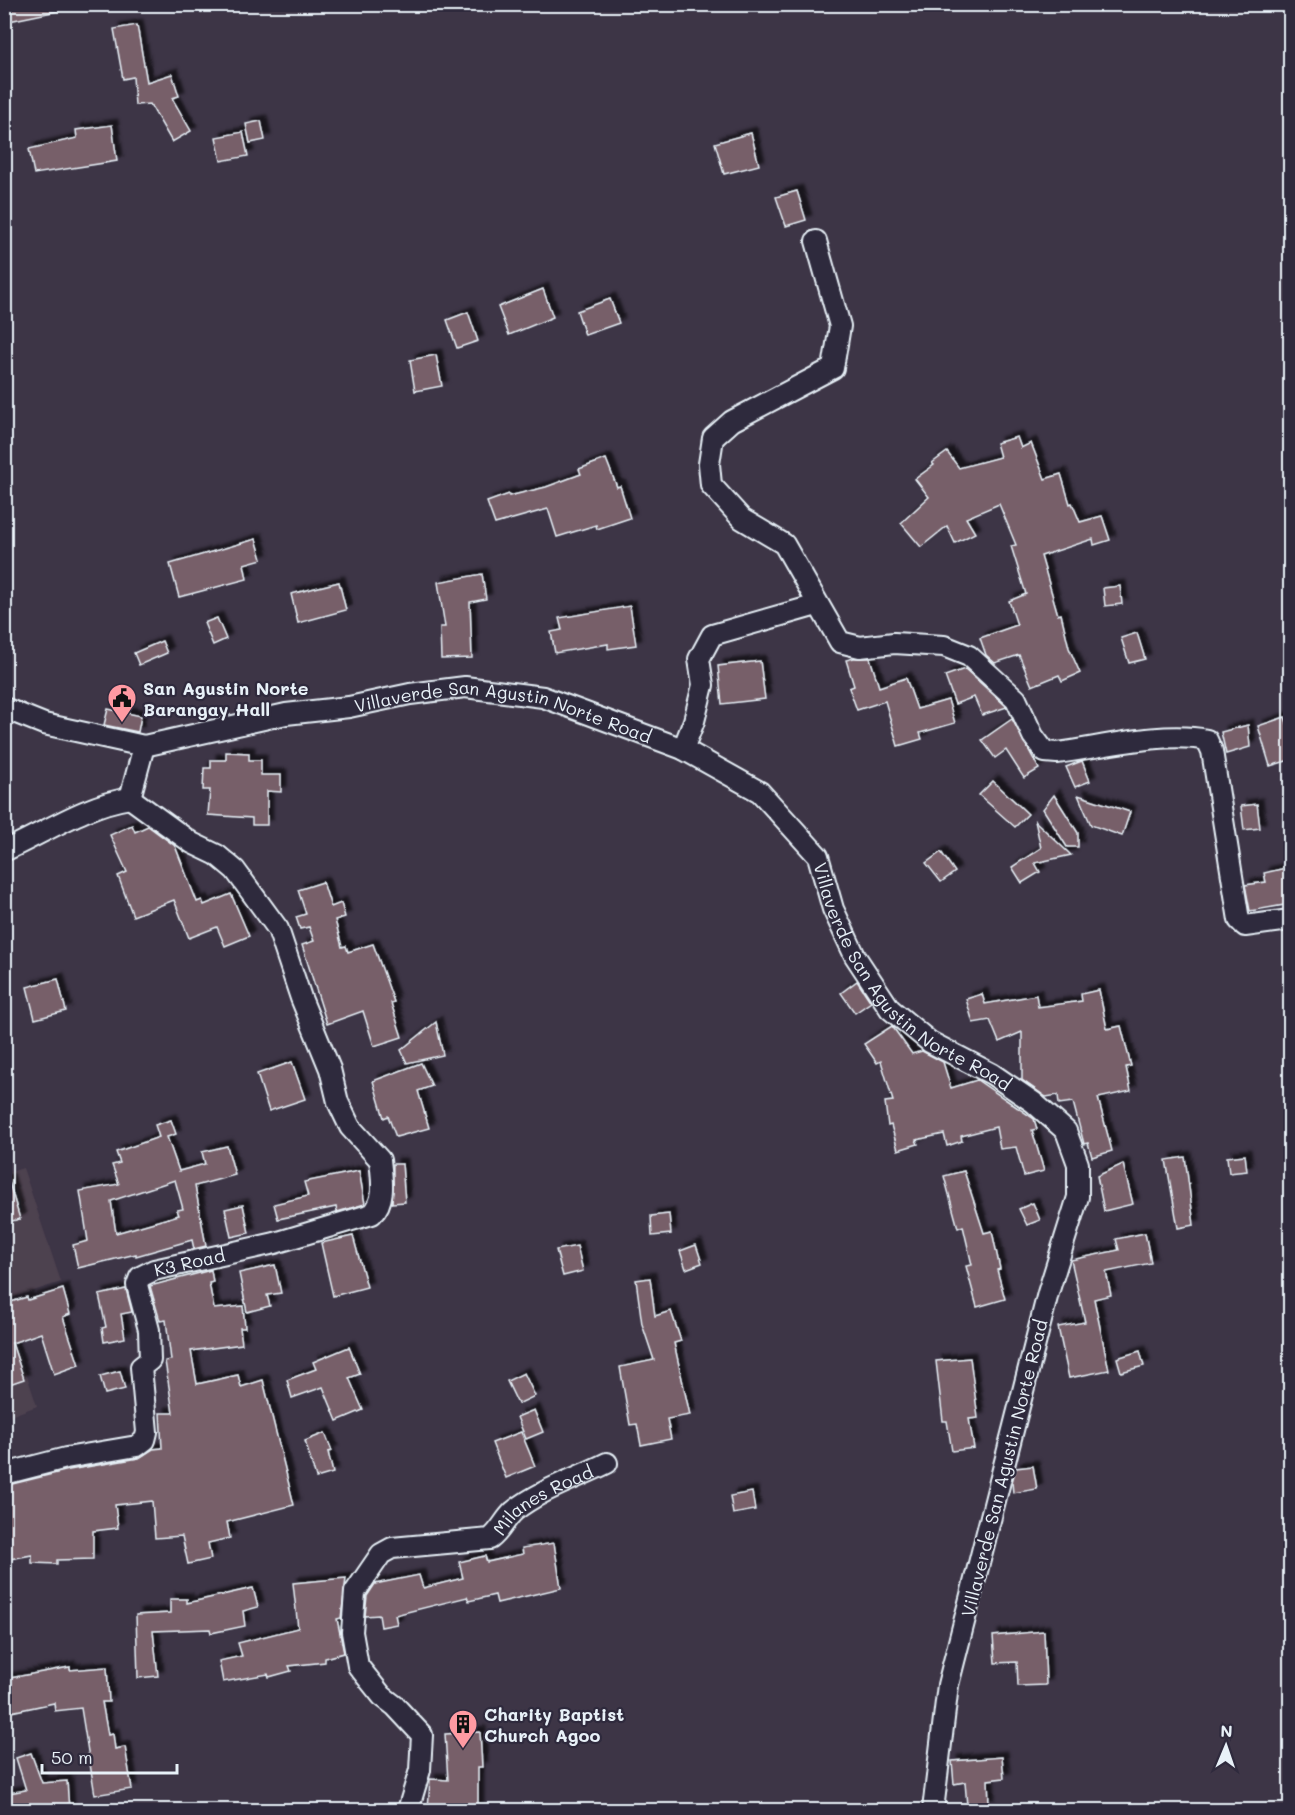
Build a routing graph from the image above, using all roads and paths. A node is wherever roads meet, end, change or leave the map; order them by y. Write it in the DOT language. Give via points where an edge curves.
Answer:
graph roads {
  1 [pos="816,241"];
  2 [pos="817,605"];
  3 [pos="4,708"];
  4 [pos="144,746"];
  5 [pos="684,749"];
  6 [pos="130,798"];
  7 [pos="4,851"];
  8 [pos="1290,920"];
  9 [pos="607,1463"];
  10 [pos="4,1474"];
  11 [pos="408,1810"];
  12 [pos="933,1810"];
  1 -- 2 [label="street" via="840,326 833,368 732,421 713,438 709,464 711,484 742,519 784,544"];
  2 -- 5 [label="street" via="712,635 699,659 703,685"];
  2 -- 8 [label="street" via="840,642 860,648 894,643 944,646 969,656 1016,699 1045,752 1170,738 1207,740 1239,920 1245,926"];
  3 -- 4 [label="street, Villaverde San Agustin Norte Road" via="44,724"];
  4 -- 5 [label="street, Villaverde San Agustin Norte Road" via="286,714 465,687 543,697"];
  4 -- 6 [label="street"];
  5 -- 12 [label="street, Villaverde San Agustin Norte Road" via="760,792 818,856 833,909 890,1009 930,1042 992,1074 1046,1112 1066,1131 1078,1164 1078,1197 1048,1293 948,1684"];
  6 -- 7 [label="street" via="109,801 79,813"];
  6 -- 10 [label="street, K3 Road" via="235,870 278,929 330,1069 338,1102 350,1127 380,1160 382,1197 372,1214 275,1243 154,1270 140,1277 137,1285 148,1330 150,1360 141,1367 145,1440 137,1446"];
  9 -- 11 [label="street, Milanes Road" via="526,1503 504,1520 499,1533 490,1539 384,1552 355,1592 352,1632 357,1666 412,1723 423,1740 420,1770"];
}
